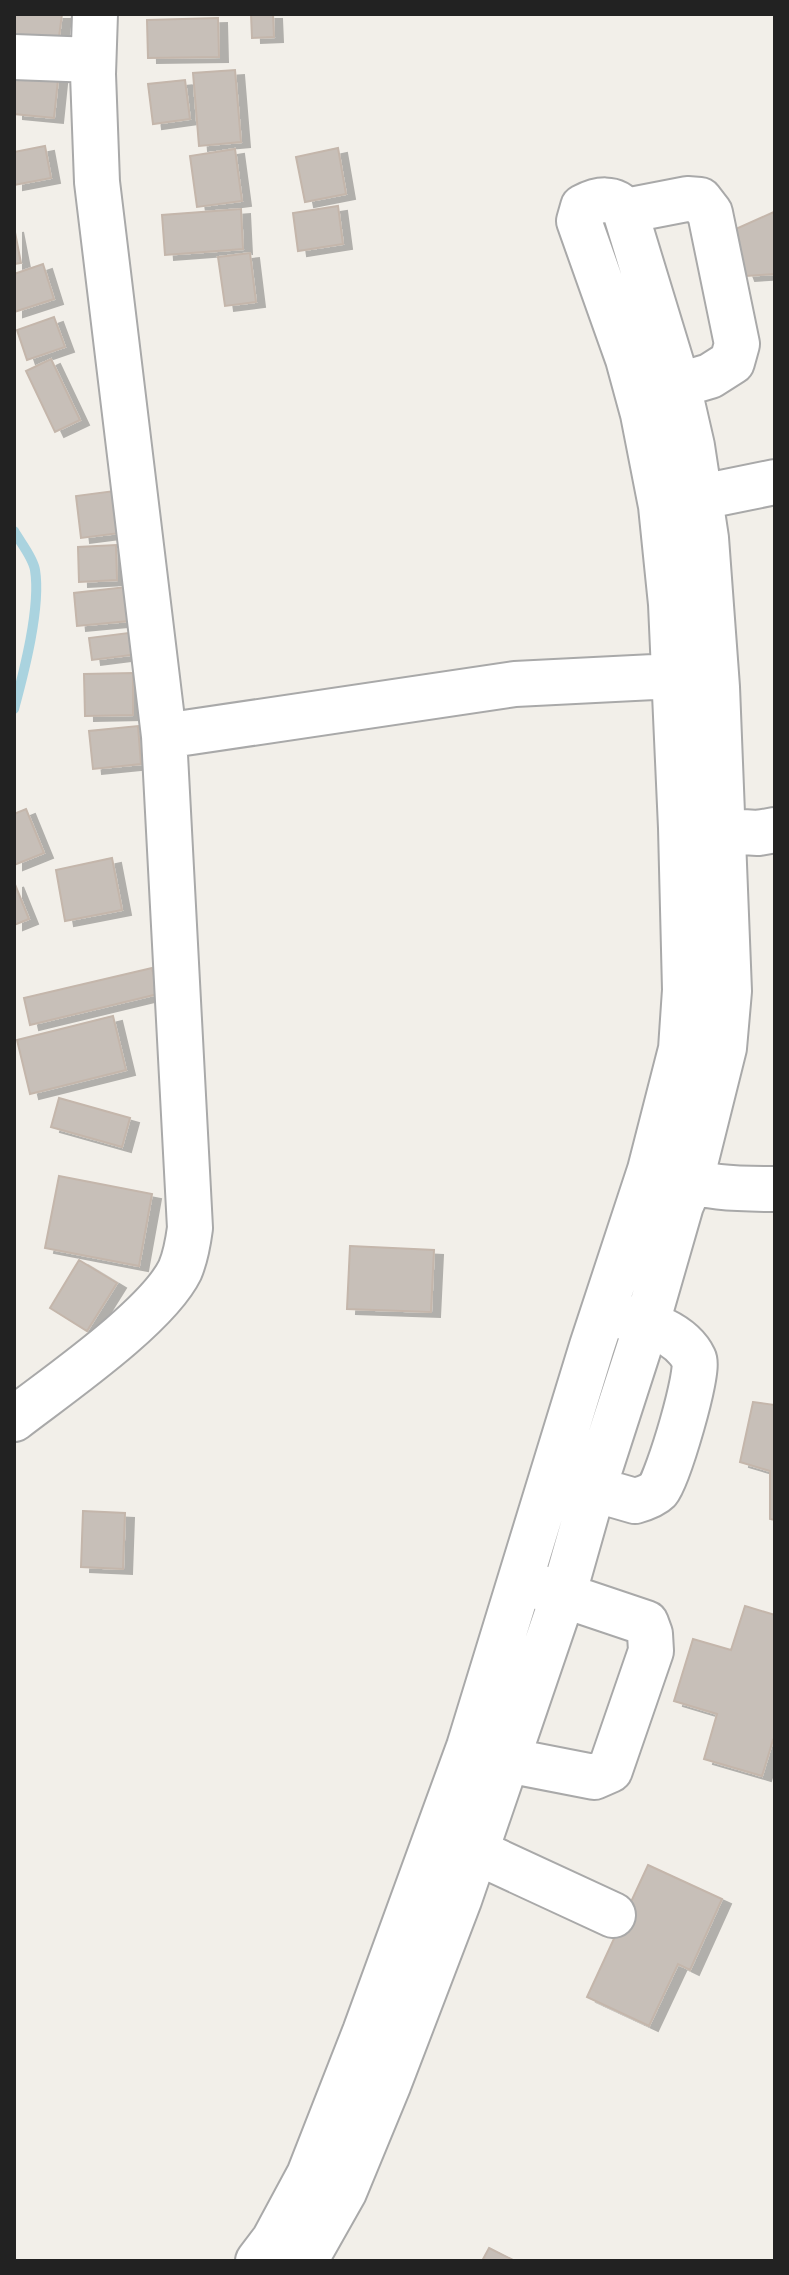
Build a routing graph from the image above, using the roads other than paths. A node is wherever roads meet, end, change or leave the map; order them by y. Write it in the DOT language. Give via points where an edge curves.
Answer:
graph roads {
  1 [pos="95,14"];
  2 [pos="14,57"];
  3 [pos="93,60"];
  4 [pos="658,391"];
  5 [pos="775,482"];
  6 [pos="681,501"];
  7 [pos="691,603"];
  8 [pos="674,676"];
  9 [pos="164,736"];
  10 [pos="702,830"];
  11 [pos="775,830"];
  12 [pos="670,1177"];
  13 [pos="775,1189"];
  14 [pos="604,1312"];
  15 [pos="647,1323"];
  16 [pos="14,1419"];
  17 [pos="572,1484"];
  18 [pos="521,1581"];
  19 [pos="563,1596"];
  20 [pos="488,1753"];
  21 [pos="456,1843"];
  22 [pos="613,1915"];
  23 [pos="326,2183"];
  24 [pos="258,2261"];
  25 [pos="305,2261"];
  1 -- 3 [label="street"];
  2 -- 3 [label="street"];
  3 -- 9 [label="street" via="97,182"];
  4 -- 4 [label="street" via="625,211 700,200 710,213 737,344 732,362 710,376"];
  4 -- 6 [label="street" via="692,446"];
  5 -- 6 [label="street"];
  6 -- 7 [label="street" via="706,538"];
  7 -- 8 [label="street"];
  7 -- 10 [label="street"];
  8 -- 9 [label="street" via="515,684"];
  8 -- 10 [label="street"];
  9 -- 16 [label="street" via="190,1228 187,1251 178,1273 141,1317"];
  10 -- 11 [label="street"];
  10 -- 12 [label="street" via="729,991 725,1034"];
  12 -- 13 [label="street" via="730,1189"];
  12 -- 14 [label="street"];
  12 -- 15 [label="street" via="681,1205"];
  14 -- 15 [label="street"];
  14 -- 17 [label="street"];
  15 -- 17 [label="street"];
  15 -- 17 [label="street" via="682,1342 695,1361 670,1463 658,1490 635,1501"];
  17 -- 18 [label="street"];
  17 -- 19 [label="street"];
  18 -- 19 [label="street"];
  18 -- 20 [label="street"];
  19 -- 20 [label="street"];
  19 -- 20 [label="street" via="646,1623 650,1634 651,1651 610,1770 594,1777"];
  20 -- 21 [label="street"];
  21 -- 22 [label="street"];
  21 -- 23 [label="street" via="389,2083"];
  23 -- 24 [label="street"];
  23 -- 25 [label="street"];
}
